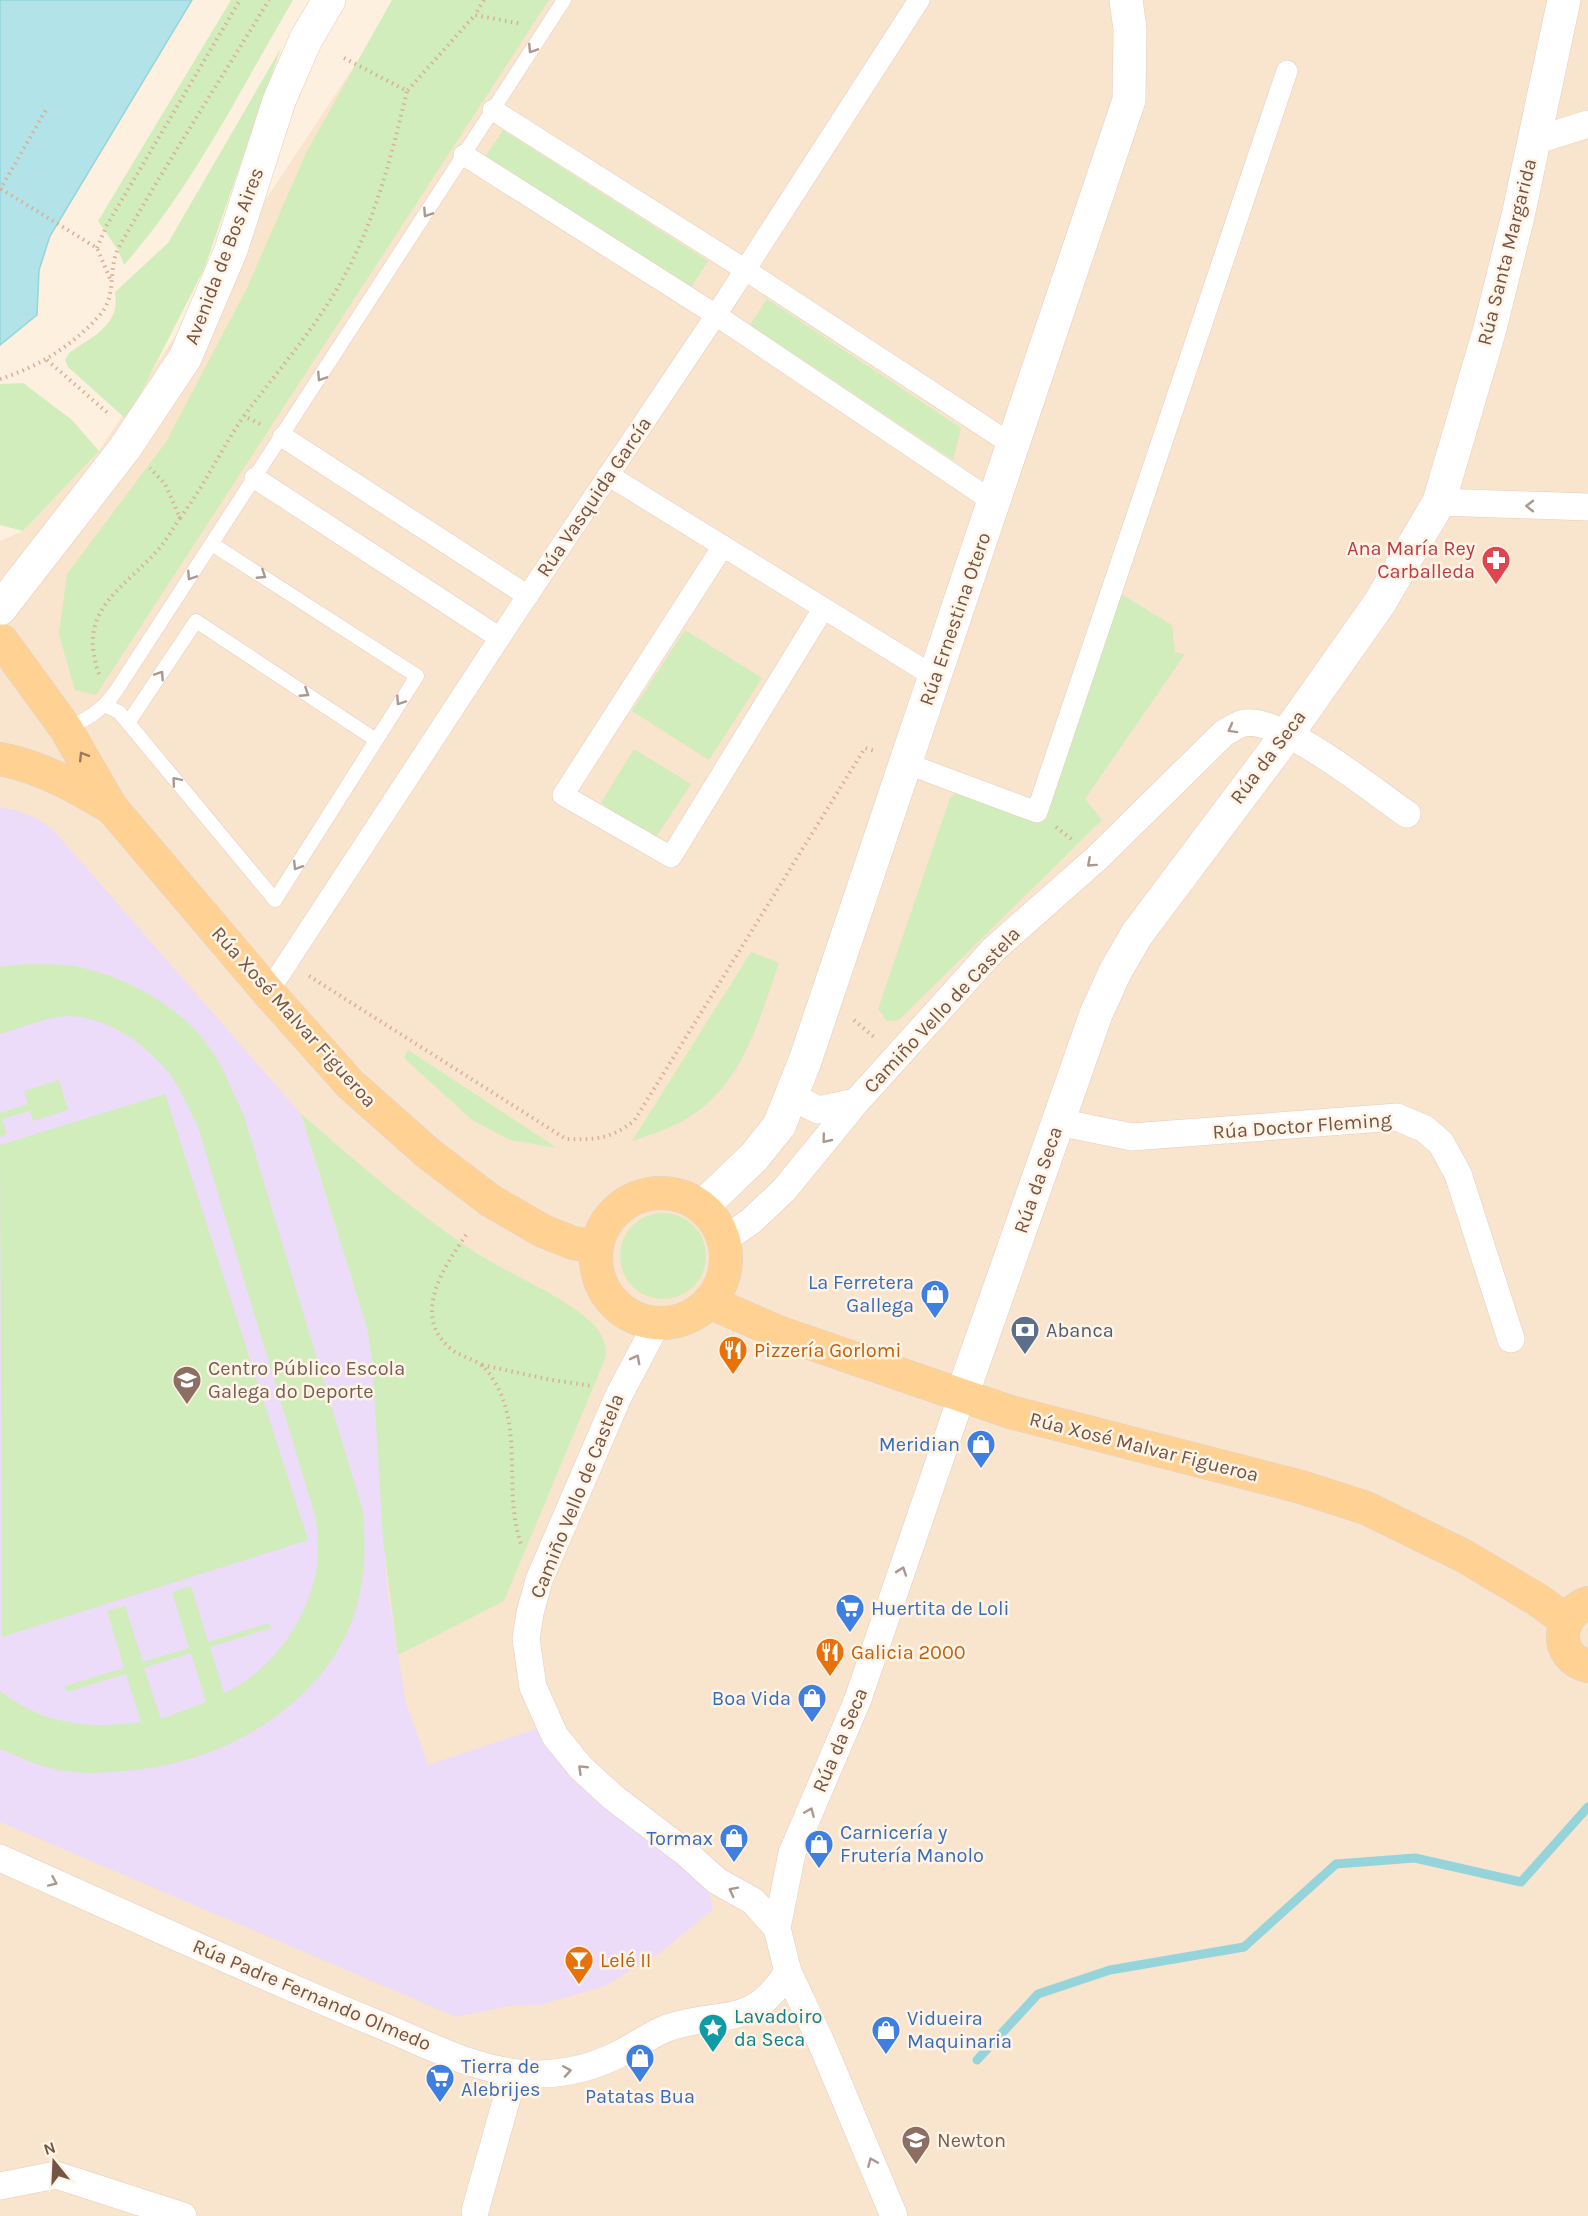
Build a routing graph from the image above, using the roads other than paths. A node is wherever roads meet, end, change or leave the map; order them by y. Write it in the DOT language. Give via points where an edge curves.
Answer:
graph roads {
  1 [pos="329,0"];
  2 [pos="564,0"];
  3 [pos="918,0"];
  4 [pos="1126,0"];
  5 [pos="1564,0"];
  6 [pos="1287,71"];
  7 [pos="493,110"];
  8 [pos="1588,124"];
  9 [pos="1534,141"];
  10 [pos="464,155"];
  11 [pos="744,269"];
  12 [pos="716,315"];
  13 [pos="283,437"];
  14 [pos="1014,446"];
  15 [pos="608,475"];
  16 [pos="255,478"];
  17 [pos="1439,502"];
  18 [pos="994,503"];
  19 [pos="1588,507"];
  20 [pos="212,544"];
  21 [pos="723,546"];
  22 [pos="528,596"];
  23 [pos="823,609"];
  24 [pos="1,633"];
  25 [pos="500,638"];
  26 [pos="935,677"];
  27 [pos="105,706"];
  28 [pos="128,723"];
  29 [pos="66,729"];
  30 [pos="1288,733"];
  31 [pos="376,740"];
  32 [pos="0,759"];
  33 [pos="905,763"];
  34 [pos="111,807"];
  35 [pos="1407,814"];
  36 [pos="268,992"];
  37 [pos="792,1096"];
  38 [pos="856,1102"];
  39 [pos="1058,1122"];
  40 [pos="702,1207"];
  41 [pos="724,1240"];
  42 [pos="596,1247"];
  43 [pos="709,1302"];
  44 [pos="657,1323"];
  45 [pos="1511,1339"];
  46 [pos="962,1395"];
  47 [pos="1577,1611"];
  48 [pos="1588,1666"];
  49 [pos="0,1858"];
  50 [pos="777,1928"];
  51 [pos="789,1972"];
  52 [pos="514,2073"];
  53 [pos="2,2178"];
  54 [pos="475,2211"];
  55 [pos="183,2216"];
  56 [pos="894,2216"];
  1 -- 24 [label="street, Avenida de Bos Aires" via="306,39 279,101 231,250 185,358 139,449"];
  2 -- 7 [label="lane, one-way"];
  3 -- 11 [label="street, Rúa Vasquida García"];
  4 -- 14 [label="street, Rúa Ernestina Otero" via="1130,28 1129,100"];
  5 -- 9 [label="street, Rúa Santa Margarida"];
  6 -- 33 [label="street" via="1037,812"];
  7 -- 10 [label="lane"];
  7 -- 11 [label="street"];
  8 -- 9 [label="street"];
  9 -- 17 [label="street, Rúa Santa Margarida" via="1489,332"];
  10 -- 12 [label="street"];
  10 -- 13 [label="lane, one-way"];
  11 -- 12 [label="street, Rúa Vasquida García"];
  11 -- 14 [label="street"];
  12 -- 15 [label="street, Rúa Vasquida García"];
  12 -- 18 [label="street"];
  13 -- 16 [label="lane"];
  13 -- 22 [label="street"];
  14 -- 18 [label="street, Rúa Ernestina Otero"];
  15 -- 21 [label="street"];
  15 -- 22 [label="street, Rúa Vasquida García"];
  16 -- 20 [label="lane"];
  16 -- 25 [label="street"];
  19 -- 17 [label="street, one-way"];
  17 -- 30 [label="street, Rúa da Seca" via="1379,604"];
  18 -- 26 [label="street, Rúa Ernestina Otero"];
  20 -- 27 [label="lane, one-way"];
  20 -- 31 [label="lane, one-way" via="417,676"];
  21 -- 23 [label="street"];
  21 -- 23 [label="street" via="563,795 671,857"];
  22 -- 25 [label="street, Rúa Vasquida García"];
  23 -- 26 [label="street"];
  24 -- 29 [label="main road, Rúa Xosé Malvar Figueroa"];
  25 -- 36 [label="street, Rúa Vasquida García"];
  26 -- 33 [label="street, Rúa Ernestina Otero"];
  27 -- 28 [label="lane" via="119,712"];
  27 -- 29 [label="lane"];
  28 -- 31 [label="lane, one-way" via="196,621"];
  31 -- 28 [label="lane, one-way" via="275,900"];
  34 -- 29 [label="main road, Rúa Xosé Malvar Figueroa, one-way"];
  30 -- 35 [label="street, Camiño Vello de Castela"];
  30 -- 38 [label="street, Camiño Vello de Castela, one-way" via="1243,723 1224,733 1096,859 994,950"];
  30 -- 39 [label="street, Rúa da Seca" via="1137,934 1096,1014"];
  32 -- 34 [label="main road, Rúa Xosé Malvar Figueroa" via="67,781"];
  33 -- 37 [label="street, Rúa Ernestina Otero"];
  34 -- 36 [label="main road, Rúa Xosé Malvar Figueroa"];
  36 -- 42 [label="main road, Rúa Xosé Malvar Figueroa" via="350,1084 462,1180 543,1231"];
  37 -- 38 [label="street" via="818,1110"];
  37 -- 40 [label="street, Rúa Ernestina Otero" via="779,1126 754,1157"];
  38 -- 41 [label="street, Camiño Vello de Castela, one-way" via="784,1190"];
  39 -- 45 [label="street, Rúa Doctor Fleming" via="1132,1137 1396,1117 1425,1129 1441,1143 1458,1174"];
  39 -- 46 [label="street, Rúa da Seca"];
  40 -- 41 [label="main road"];
  40 -- 42 [label="main road" via="667,1193 629,1201 602,1229"];
  41 -- 43 [label="main road" via="723,1278"];
  42 -- 44 [label="main road" via="600,1283 609,1299 639,1320"];
  43 -- 44 [label="main road" via="675,1322"];
  43 -- 46 [label="main road, Rúa Xosé Malvar Figueroa" via="778,1332"];
  50 -- 44 [label="street, Camiño Vello de Castela, one-way" via="753,1901 717,1881 581,1768 555,1736 531,1678 526,1639 539,1580 618,1397"];
  46 -- 47 [label="main road, Rúa Xosé Malvar Figueroa" via="1010,1412 1301,1487 1366,1508 1464,1556 1538,1600"];
  50 -- 46 [label="street, Rúa da Seca, one-way" via="792,1853 858,1699"];
  47 -- 48 [label="main road, Rúa Xosé Malvar Figueroa" via="1563,1641 1574,1659"];
  49 -- 52 [label="street, Rúa Padre Fernando Olmedo, one-way" via="336,2007 486,2067"];
  50 -- 51 [label="street"];
  52 -- 51 [label="street, Rúa Padre Fernando Olmedo, one-way" via="567,2072 594,2065 666,2028 751,2011 777,1989"];
  56 -- 51 [label="street, one-way"];
  52 -- 54 [label="street"];
  53 -- 55 [label="street" via="56,2175"];
}
